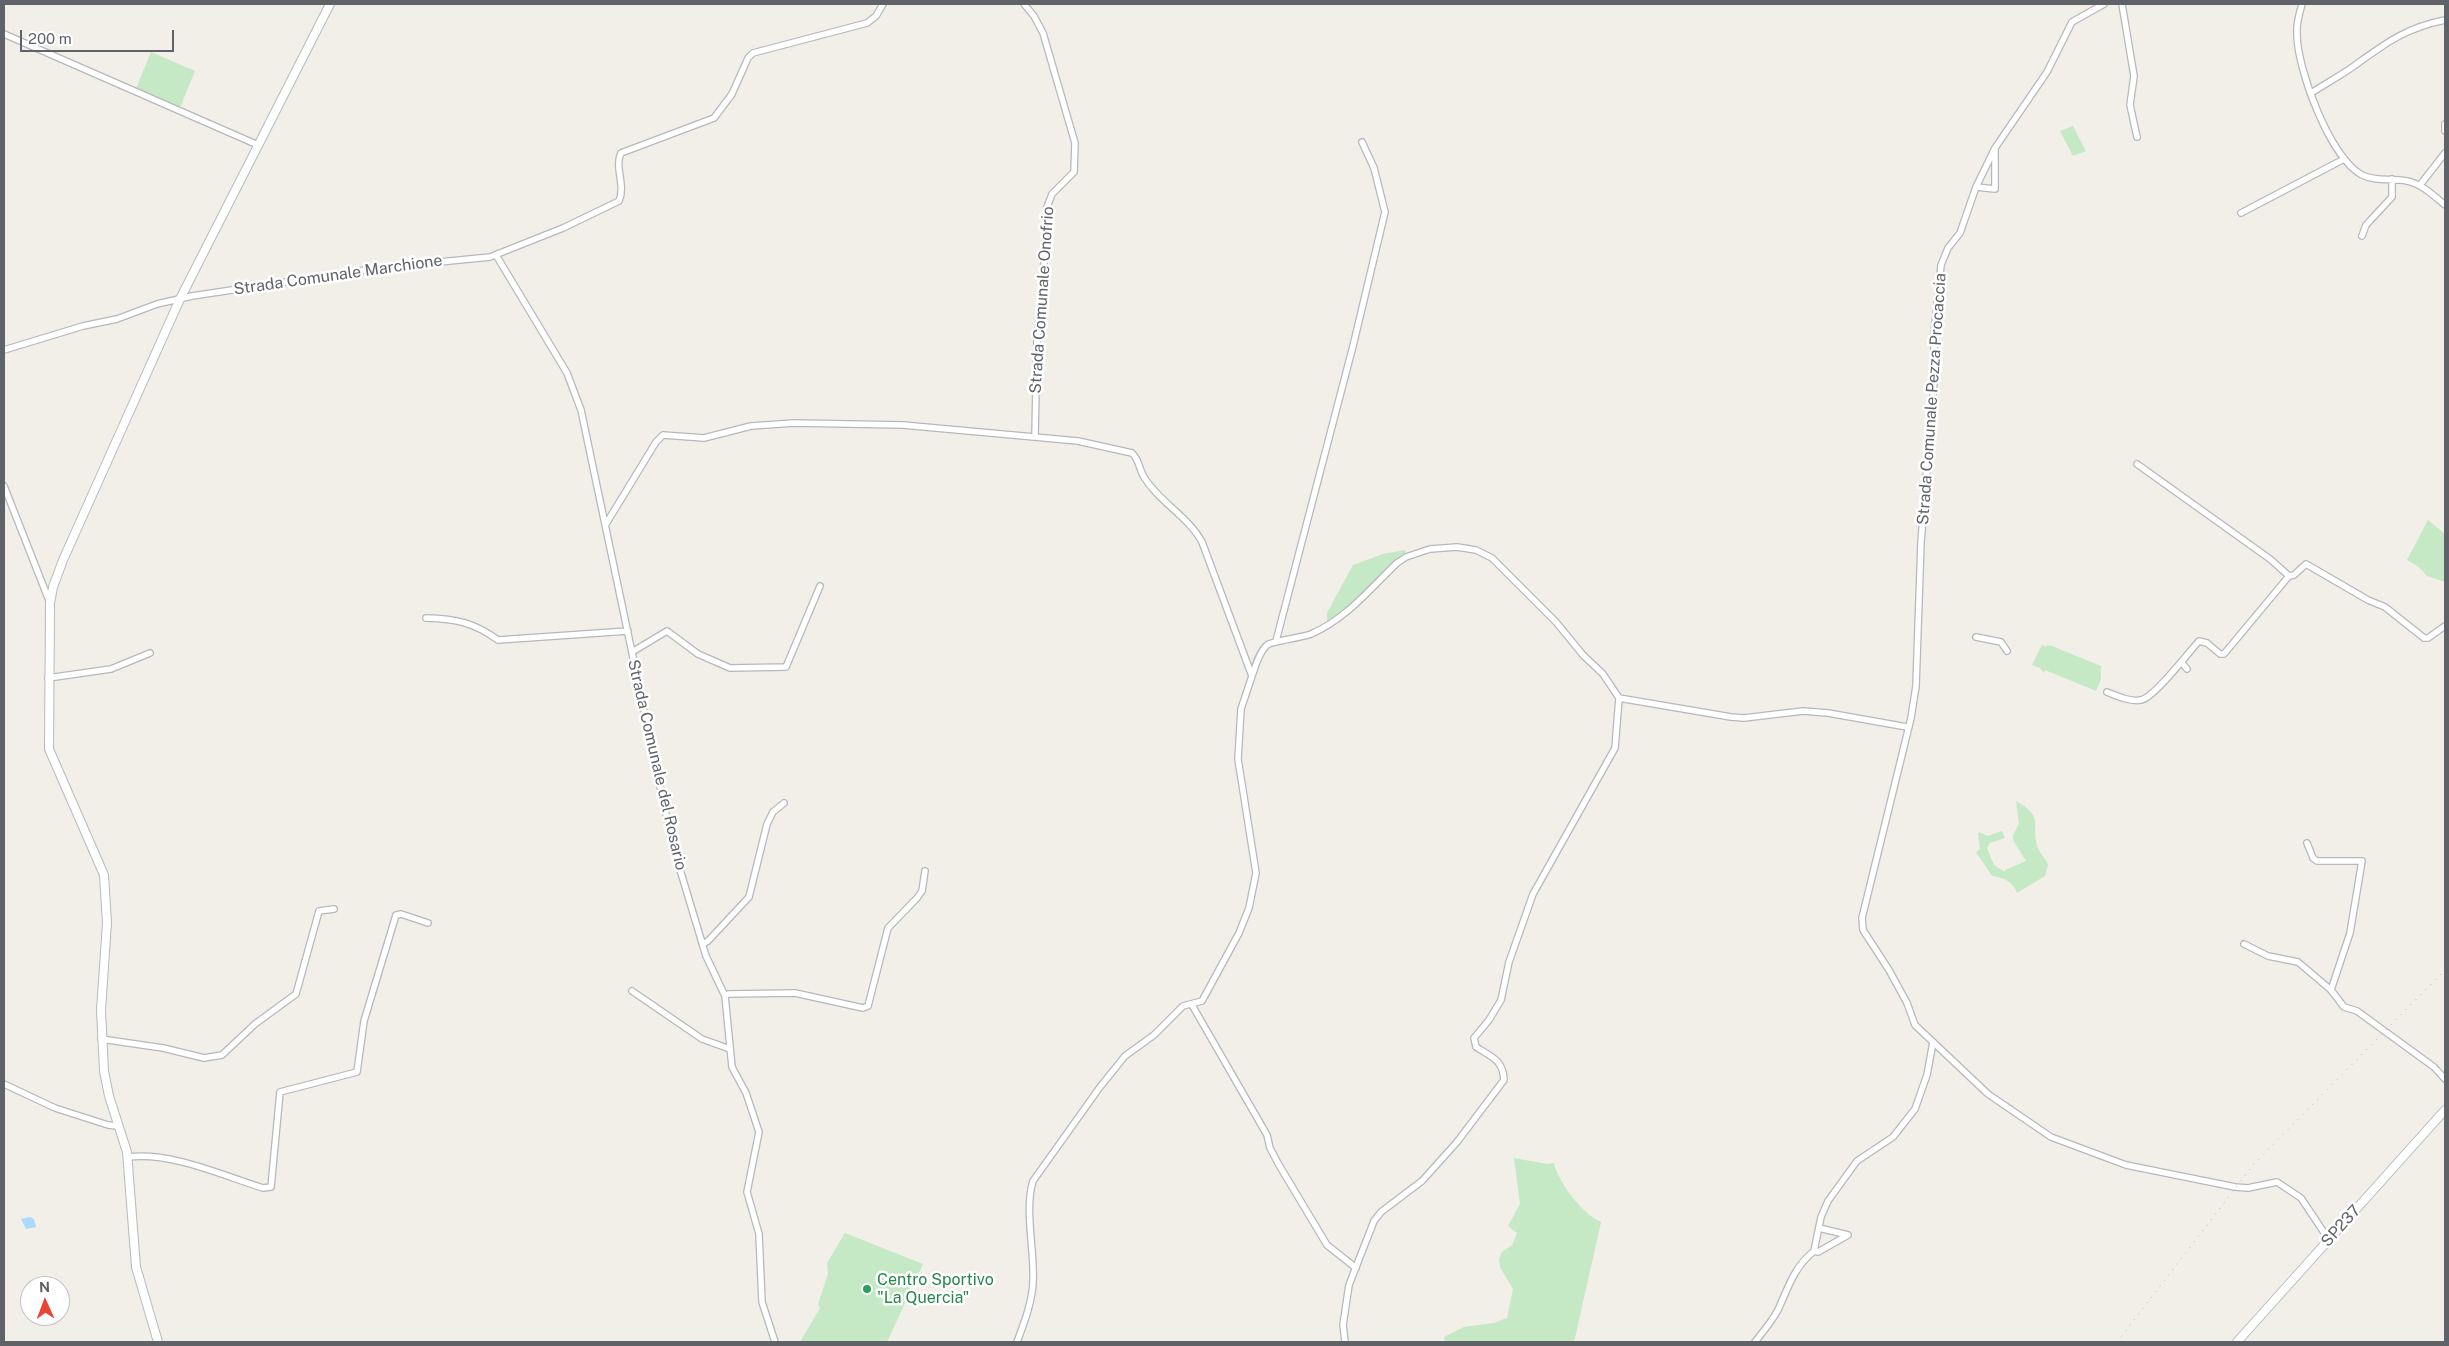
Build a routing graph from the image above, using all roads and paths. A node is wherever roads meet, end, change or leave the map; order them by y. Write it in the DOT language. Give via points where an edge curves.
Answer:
graph roads {
  1 [pos="330,4"];
  2 [pos="883,4"];
  3 [pos="1024,4"];
  4 [pos="2104,4"];
  5 [pos="2122,4"];
  6 [pos="2302,4"];
  7 [pos="2445,20"];
  8 [pos="4,34"];
  9 [pos="2311,93"];
  10 [pos="2445,124"];
  11 [pos="2445,131"];
  12 [pos="2137,137"];
  13 [pos="1362,142"];
  14 [pos="258,145"];
  15 [pos="1995,148"];
  16 [pos="2445,153"];
  17 [pos="2344,159"];
  18 [pos="2392,179"];
  19 [pos="2420,185"];
  20 [pos="1976,187"];
  21 [pos="2445,205"];
  22 [pos="2241,213"];
  23 [pos="2362,236"];
  24 [pos="496,255"];
  25 [pos="180,299"];
  26 [pos="4,350"];
  27 [pos="1035,437"];
  28 [pos="2137,464"];
  29 [pos="4,486"];
  30 [pos="606,524"];
  31 [pos="2289,576"];
  32 [pos="820,586"];
  33 [pos="50,603"];
  34 [pos="426,618"];
  35 [pos="2445,626"];
  36 [pos="628,631"];
  37 [pos="1976,637"];
  38 [pos="1276,641"];
  39 [pos="2007,651"];
  40 [pos="632,652"];
  41 [pos="150,653"];
  42 [pos="2181,662"];
  43 [pos="2187,669"];
  44 [pos="1252,676"];
  45 [pos="48,678"];
  46 [pos="2107,692"];
  47 [pos="1619,698"];
  48 [pos="1907,727"];
  49 [pos="784,802"];
  50 [pos="2307,843"];
  51 [pos="925,870"];
  52 [pos="334,909"];
  53 [pos="428,922"];
  54 [pos="703,944"];
  55 [pos="2244,944"];
  56 [pos="2331,990"];
  57 [pos="632,992"];
  58 [pos="725,996"];
  59 [pos="1192,1005"];
  60 [pos="101,1039"];
  61 [pos="1933,1042"];
  62 [pos="730,1049"];
  63 [pos="2445,1080"];
  64 [pos="4,1084"];
  65 [pos="2445,1110"];
  66 [pos="117,1126"];
  67 [pos="128,1157"];
  68 [pos="1818,1228"];
  69 [pos="2329,1240"];
  70 [pos="1814,1251"];
  71 [pos="1356,1268"];
  72 [pos="158,1342"];
  73 [pos="776,1342"];
  74 [pos="1017,1342"];
  75 [pos="1345,1342"];
  76 [pos="1756,1342"];
  77 [pos="2237,1342"];
  1 -- 14 [label="main road"];
  2 -- 24 [label="street, Strada Comunale Marchione" via="876,16 867,22 753,53 732,94 714,118 621,153 618,201"];
  3 -- 27 [label="street, Strada Comunale Onofrio" via="1043,33 1074,137 1076,156 1074,172 1052,194 1047,207 1042,300 1037,328"];
  4 -- 15 [label="street, Strada Comunale Pezza Procaccia" via="2072,22 2047,72"];
  5 -- 12 [label="street" via="2134,76 2130,105"];
  6 -- 9 [label="street" via="2297,42"];
  7 -- 9 [label="street" via="2392,38"];
  8 -- 14 [label="street"];
  9 -- 17 [label="street" via="2330,139"];
  10 -- 11 [label="street"];
  13 -- 38 [label="street" via="1374,168 1385,212"];
  14 -- 25 [label="main road"];
  15 -- 20 [label="street, Strada Comunale Pezza Procaccia"];
  15 -- 20 [label="street" via="1995,189"];
  16 -- 19 [label="street"];
  17 -- 18 [label="street" via="2364,176"];
  17 -- 22 [label="street"];
  18 -- 19 [label="street"];
  18 -- 23 [label="street" via="2392,197 2366,225"];
  19 -- 21 [label="street"];
  20 -- 48 [label="street, Strada Comunale Pezza Procaccia" via="1960,233 1948,248 1941,265 1921,542 1916,686"];
  24 -- 25 [label="street, Strada Comunale Marchione" via="346,272"];
  24 -- 30 [label="street, Strada Comunale del Rosario" via="573,386"];
  25 -- 26 [label="street, Strada Comunale Marchione"];
  25 -- 33 [label="main road" via="60,567"];
  27 -- 30 [label="street" via="934,426 803,423 751,426 704,438 663,435"];
  27 -- 44 [label="street" via="1088,443 1125,450 1136,456 1144,478 1190,525 1202,542"];
  28 -- 31 [label="street" via="2270,558"];
  29 -- 33 [label="street"];
  30 -- 36 [label="street, Strada Comunale del Rosario"];
  31 -- 35 [label="street" via="2306,564 2385,607 2424,638"];
  31 -- 42 [label="street" via="2224,654 2203,640"];
  32 -- 40 [label="street" via="786,666 730,668 698,654 667,631"];
  33 -- 45 [label="main road"];
  34 -- 36 [label="street" via="457,619 498,640"];
  36 -- 40 [label="street, Strada Comunale del Rosario"];
  37 -- 39 [label="street" via="2001,642"];
  38 -- 44 [label="street" via="1267,645"];
  38 -- 47 [label="street" via="1311,634 1332,622 1406,557 1430,549 1468,548 1492,558 1540,603 1583,655 1604,674"];
  40 -- 54 [label="street, Strada Comunale del Rosario" via="672,843"];
  41 -- 45 [label="street" via="111,669"];
  42 -- 43 [label="street"];
  42 -- 46 [label="street" via="2146,699 2136,700"];
  44 -- 59 [label="street" via="1241,709 1238,759 1255,880 1239,933 1209,992 1202,1001"];
  45 -- 60 [label="main road" via="48,748 100,862 106,887"];
  47 -- 48 [label="street" via="1723,716 1744,718 1803,711"];
  47 -- 71 [label="street" via="1615,748 1533,894 1509,962 1501,1000 1474,1038 1476,1047 1504,1068 1504,1080 1457,1142 1422,1181 1381,1212 1374,1221"];
  48 -- 61 [label="street, Strada Comunale Pezza Procaccia" via="1862,918 1863,930 1889,970 1915,1025"];
  49 -- 54 [label="street" via="773,812 767,824 749,897"];
  50 -- 56 [label="street" via="2312,858 2317,861 2362,861 2350,934"];
  51 -- 58 [label="street" via="922,891 888,928 866,1008 795,993 758,992"];
  52 -- 60 [label="street" via="319,911 296,994 255,1024 222,1055 204,1058"];
  53 -- 67 [label="street" via="396,915 364,1021 357,1072 280,1092 271,1187 263,1188 155,1157"];
  54 -- 58 [label="street, Strada Comunale del Rosario"];
  55 -- 56 [label="street" via="2268,956 2298,962"];
  56 -- 63 [label="street" via="2344,1007 2357,1011 2434,1067"];
  57 -- 62 [label="street" via="702,1039"];
  58 -- 62 [label="street, Strada Comunale del Rosario"];
  59 -- 71 [label="street" via="1267,1135 1279,1166 1327,1245"];
  59 -- 74 [label="street" via="1183,1006 1154,1035 1125,1056 1032,1181 1033,1282 1030,1304"];
  60 -- 66 [label="main road" via="104,1071"];
  61 -- 68 [label="street" via="1927,1075 1915,1109 1893,1137 1857,1161 1828,1201"];
  61 -- 69 [label="street, Strada Comunale Pezza Procaccia" via="1988,1094 2051,1138 2126,1165 2248,1188 2277,1182 2301,1198"];
  62 -- 73 [label="street, Strada Comunale del Rosario" via="732,1067 746,1093 759,1132 747,1192 759,1234 762,1302"];
  64 -- 66 [label="street" via="55,1108"];
  65 -- 69 [label="main road, SP237 / SP237"];
  66 -- 67 [label="main road"];
  67 -- 72 [label="main road" via="136,1268"];
  68 -- 70 [label="street"];
  68 -- 70 [label="street" via="1848,1235 1818,1252"];
  69 -- 77 [label="main road, SP237 / SP237"];
  70 -- 76 [label="street" via="1794,1271 1777,1312"];
  71 -- 75 [label="street" via="1349,1285 1343,1324"];
}
